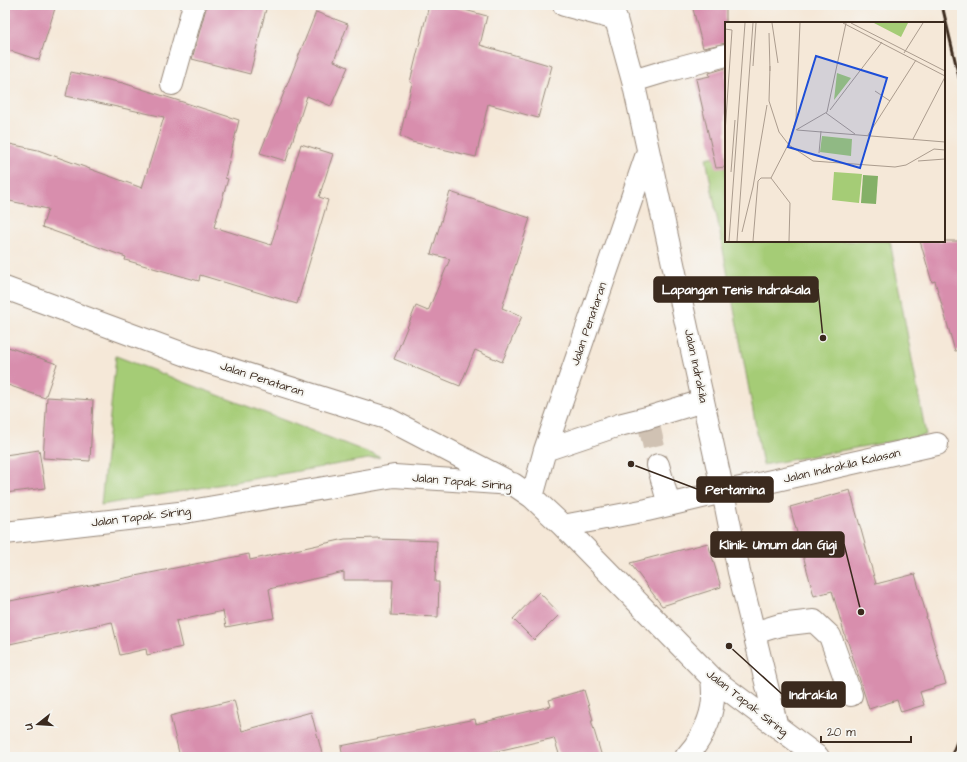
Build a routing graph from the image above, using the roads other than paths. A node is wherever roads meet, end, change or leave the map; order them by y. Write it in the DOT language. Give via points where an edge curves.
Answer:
graph roads {
  1 [pos="194,5"];
  2 [pos="564,5"];
  3 [pos="614,12"];
  4 [pos="725,55"];
  5 [pos="633,81"];
  6 [pos="172,84"];
  7 [pos="648,151"];
  8 [pos="5,288"];
  9 [pos="703,401"];
  10 [pos="937,444"];
  11 [pos="545,450"];
  12 [pos="658,465"];
  13 [pos="513,484"];
  14 [pos="723,492"];
  15 [pos="532,497"];
  16 [pos="669,505"];
  17 [pos="564,526"];
  18 [pos="5,533"];
  19 [pos="754,633"];
  20 [pos="712,678"];
  21 [pos="851,695"];
  22 [pos="777,727"];
  23 [pos="686,757"];
  24 [pos="818,757"];
  1 -- 6 [label="street"];
  2 -- 3 [label="street"];
  3 -- 5 [label="street, Jalan Indrakila"];
  4 -- 5 [label="street"];
  5 -- 7 [label="street, Jalan Indrakila"];
  7 -- 9 [label="street, Jalan Indrakila"];
  7 -- 11 [label="street, Jalan Penataran"];
  8 -- 13 [label="street, Jalan Penataran" via="192,357 386,418"];
  9 -- 11 [label="street" via="648,422 619,425"];
  9 -- 14 [label="street, Jalan Indrakila"];
  10 -- 14 [label="street, Jalan Indrakila Kalasan"];
  11 -- 15 [label="street, Jalan Penataran"];
  12 -- 16 [label="street"];
  13 -- 15 [label="street, Jalan Tapak Siring"];
  13 -- 18 [label="street, Jalan Tapak Siring" via="394,476 179,513"];
  14 -- 16 [label="street, Jalan Indrakila Kalasan"];
  14 -- 19 [label="street, Jalan Indrakila"];
  15 -- 17 [label="street, Jalan Tapak Siring"];
  16 -- 17 [label="street, Jalan Indrakila Kalasan"];
  17 -- 20 [label="street, Jalan Tapak Siring"];
  19 -- 21 [label="street" via="780,625 814,621 830,636"];
  19 -- 22 [label="street, Jalan Indrakila"];
  20 -- 22 [label="street, Jalan Tapak Siring"];
  20 -- 23 [label="street" via="712,708 706,727"];
  22 -- 24 [label="street, Jalan Tapak Siring"];
}
